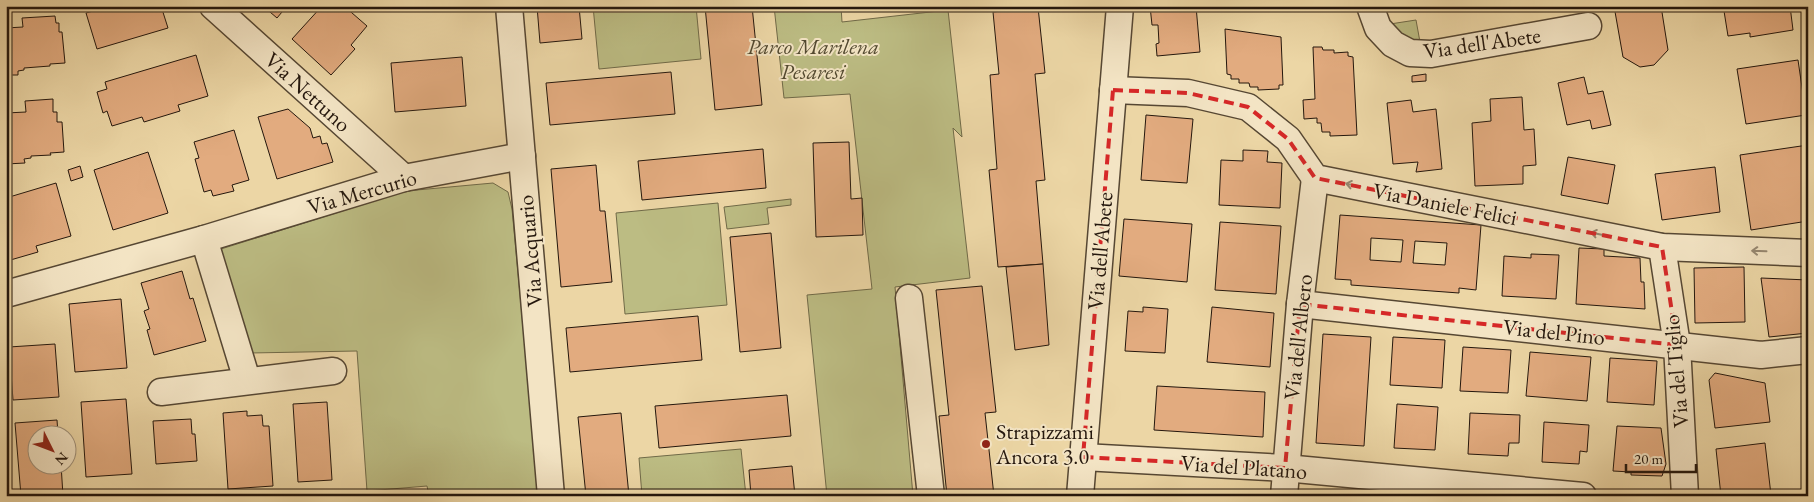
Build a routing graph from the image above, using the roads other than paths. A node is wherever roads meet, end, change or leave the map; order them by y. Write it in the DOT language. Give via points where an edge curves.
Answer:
graph roads {
  1 [pos="213,6"];
  2 [pos="509,6"];
  3 [pos="1120,6"];
  4 [pos="1370,6"];
  5 [pos="1588,26"];
  6 [pos="1113,90"];
  7 [pos="522,156"];
  8 [pos="404,178"];
  9 [pos="1315,178"];
  10 [pos="204,239"];
  11 [pos="1662,247"];
  12 [pos="1808,253"];
  13 [pos="6,294"];
  14 [pos="909,298"];
  15 [pos="1300,304"];
  16 [pos="1677,345"];
  17 [pos="1808,350"];
  18 [pos="333,370"];
  19 [pos="247,380"];
  20 [pos="161,392"];
  21 [pos="1083,457"];
  22 [pos="1285,468"];
  23 [pos="551,496"];
  24 [pos="931,496"];
  25 [pos="1080,496"];
  26 [pos="1284,496"];
  27 [pos="1584,496"];
  28 [pos="1685,496"];
  1 -- 8 [label="street, Via Nettuno"];
  2 -- 7 [label="street, Via Acquario"];
  3 -- 6 [label="street, Via dell'Abete"];
  4 -- 5 [label="street, Via dell'Abete" via="1378,28 1394,44 1410,53 1431,54"];
  6 -- 9 [label="street" via="1188,93 1248,107 1288,139"];
  6 -- 21 [label="street, Via dell'Abete"];
  7 -- 8 [label="street, Via Mercurio"];
  7 -- 23 [label="street, Via Acquario"];
  8 -- 10 [label="street, Via Mercurio"];
  11 -- 9 [label="street, Via Daniele Felici, one-way"];
  9 -- 15 [label="street, Via dell'Albero"];
  10 -- 13 [label="street, Via Mercurio"];
  10 -- 19 [label="street"];
  12 -- 11 [label="street, Via Daniele Felici, one-way"];
  11 -- 16 [label="street, Via del Tiglio"];
  14 -- 24 [label="street"];
  15 -- 16 [label="street, Via del Pino"];
  15 -- 22 [label="street, Via dell'Albero"];
  16 -- 17 [label="street, Via del Pino" via="1761,355"];
  16 -- 28 [label="street, Via del Tiglio"];
  18 -- 19 [label="street"];
  19 -- 20 [label="street"];
  21 -- 22 [label="street, Via del Platano"];
  21 -- 25 [label="street, Via dell'Abete"];
  22 -- 26 [label="street, Via dell'Albero"];
  22 -- 27 [label="street, Via del Platano"];
}
